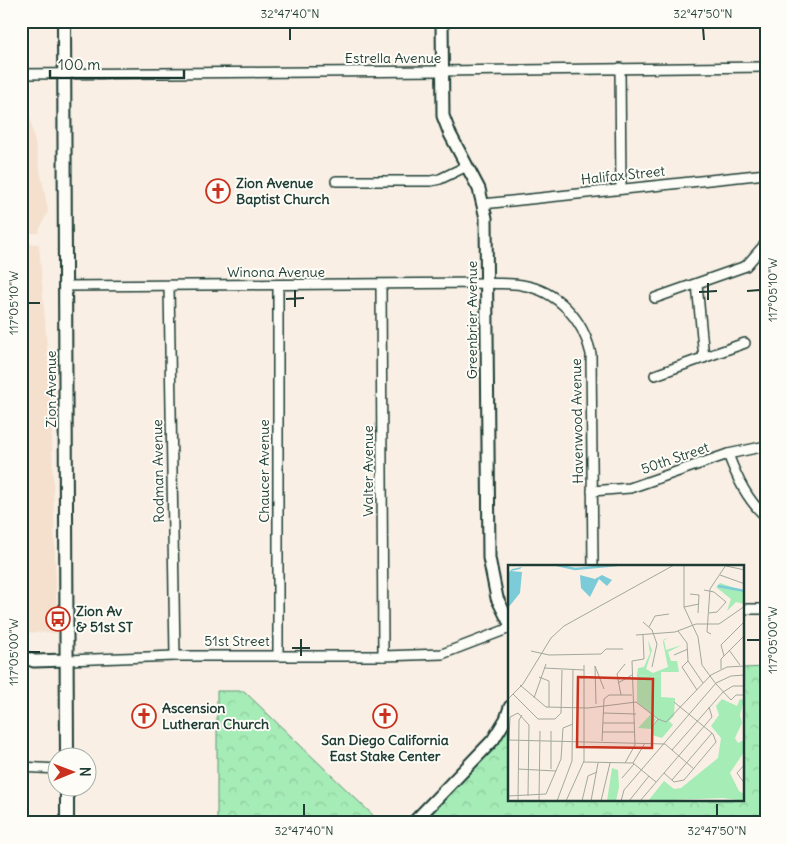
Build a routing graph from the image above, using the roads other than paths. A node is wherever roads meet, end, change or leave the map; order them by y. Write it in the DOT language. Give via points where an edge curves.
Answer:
graph roads {
  1 [pos="64,21"];
  2 [pos="442,21"];
  3 [pos="766,67"];
  4 [pos="620,68"];
  5 [pos="442,71"];
  6 [pos="64,73"];
  7 [pos="21,74"];
  8 [pos="467,166"];
  9 [pos="766,174"];
  10 [pos="336,181"];
  11 [pos="620,189"];
  12 [pos="483,204"];
  13 [pos="766,243"];
  14 [pos="487,283"];
  15 [pos="698,284"];
  16 [pos="278,285"];
  17 [pos="381,285"];
  18 [pos="66,286"];
  19 [pos="169,286"];
  20 [pos="655,298"];
  21 [pos="745,343"];
  22 [pos="704,358"];
  23 [pos="655,375"];
  24 [pos="766,446"];
  25 [pos="728,454"];
  26 [pos="592,491"];
  27 [pos="766,517"];
  28 [pos="593,565"];
  29 [pos="744,608"];
  30 [pos="766,608"];
  31 [pos="508,620"];
  32 [pos="508,629"];
  33 [pos="21,656"];
  34 [pos="175,656"];
  35 [pos="278,656"];
  36 [pos="383,656"];
  37 [pos="67,660"];
  38 [pos="508,713"];
  39 [pos="67,746"];
  40 [pos="21,767"];
  41 [pos="48,768"];
  42 [pos="67,796"];
  43 [pos="67,823"];
  44 [pos="413,823"];
  1 -- 6 [label="main road, Zion Avenue"];
  2 -- 5 [label="street, Greenbrier Avenue"];
  3 -- 4 [label="street, Estrella Avenue"];
  4 -- 5 [label="street, Estrella Avenue"];
  4 -- 11 [label="street"];
  5 -- 6 [label="street, Estrella Avenue"];
  5 -- 8 [label="street, Greenbrier Avenue" via="443,116"];
  6 -- 7 [label="street, Estrella Avenue"];
  6 -- 18 [label="main road, Zion Avenue"];
  8 -- 10 [label="street" via="431,181"];
  8 -- 12 [label="street, Greenbrier Avenue"];
  9 -- 11 [label="street, Halifax Street"];
  11 -- 12 [label="street, Halifax Street"];
  12 -- 14 [label="street, Greenbrier Avenue"];
  13 -- 15 [label="street" via="746,266"];
  14 -- 17 [label="street, Winona Avenue"];
  14 -- 26 [label="street, Havenwood Avenue" via="523,285 550,295 574,316 584,334 591,354"];
  14 -- 31 [label="street, Greenbrier Avenue" via="489,558 497,598"];
  15 -- 20 [label="street"];
  15 -- 22 [label="street"];
  16 -- 17 [label="street, Winona Avenue"];
  16 -- 19 [label="street, Winona Avenue"];
  16 -- 35 [label="street, Chaucer Avenue"];
  17 -- 36 [label="street, Walter Avenue"];
  18 -- 19 [label="street, Winona Avenue"];
  18 -- 37 [label="main road, Zion Avenue"];
  19 -- 34 [label="street, Rodman Avenue"];
  21 -- 22 [label="street"];
  22 -- 23 [label="street"];
  24 -- 25 [label="street, 50th Street"];
  25 -- 26 [label="street, 50th Street" via="630,488"];
  25 -- 27 [label="street" via="737,478 755,507"];
  26 -- 28 [label="street, Havenwood Avenue"];
  29 -- 30 [label="street"];
  32 -- 36 [label="street, 51st Street" via="442,654"];
  33 -- 37 [label="street, 51st Street" via="34,661"];
  34 -- 35 [label="street, 51st Street"];
  34 -- 37 [label="street, 51st Street"];
  35 -- 36 [label="street, 51st Street"];
  37 -- 39 [label="main road, Zion Avenue"];
  38 -- 44 [label="street" via="493,740"];
  40 -- 41 [label="street"];
  42 -- 43 [label="main road"];
}
